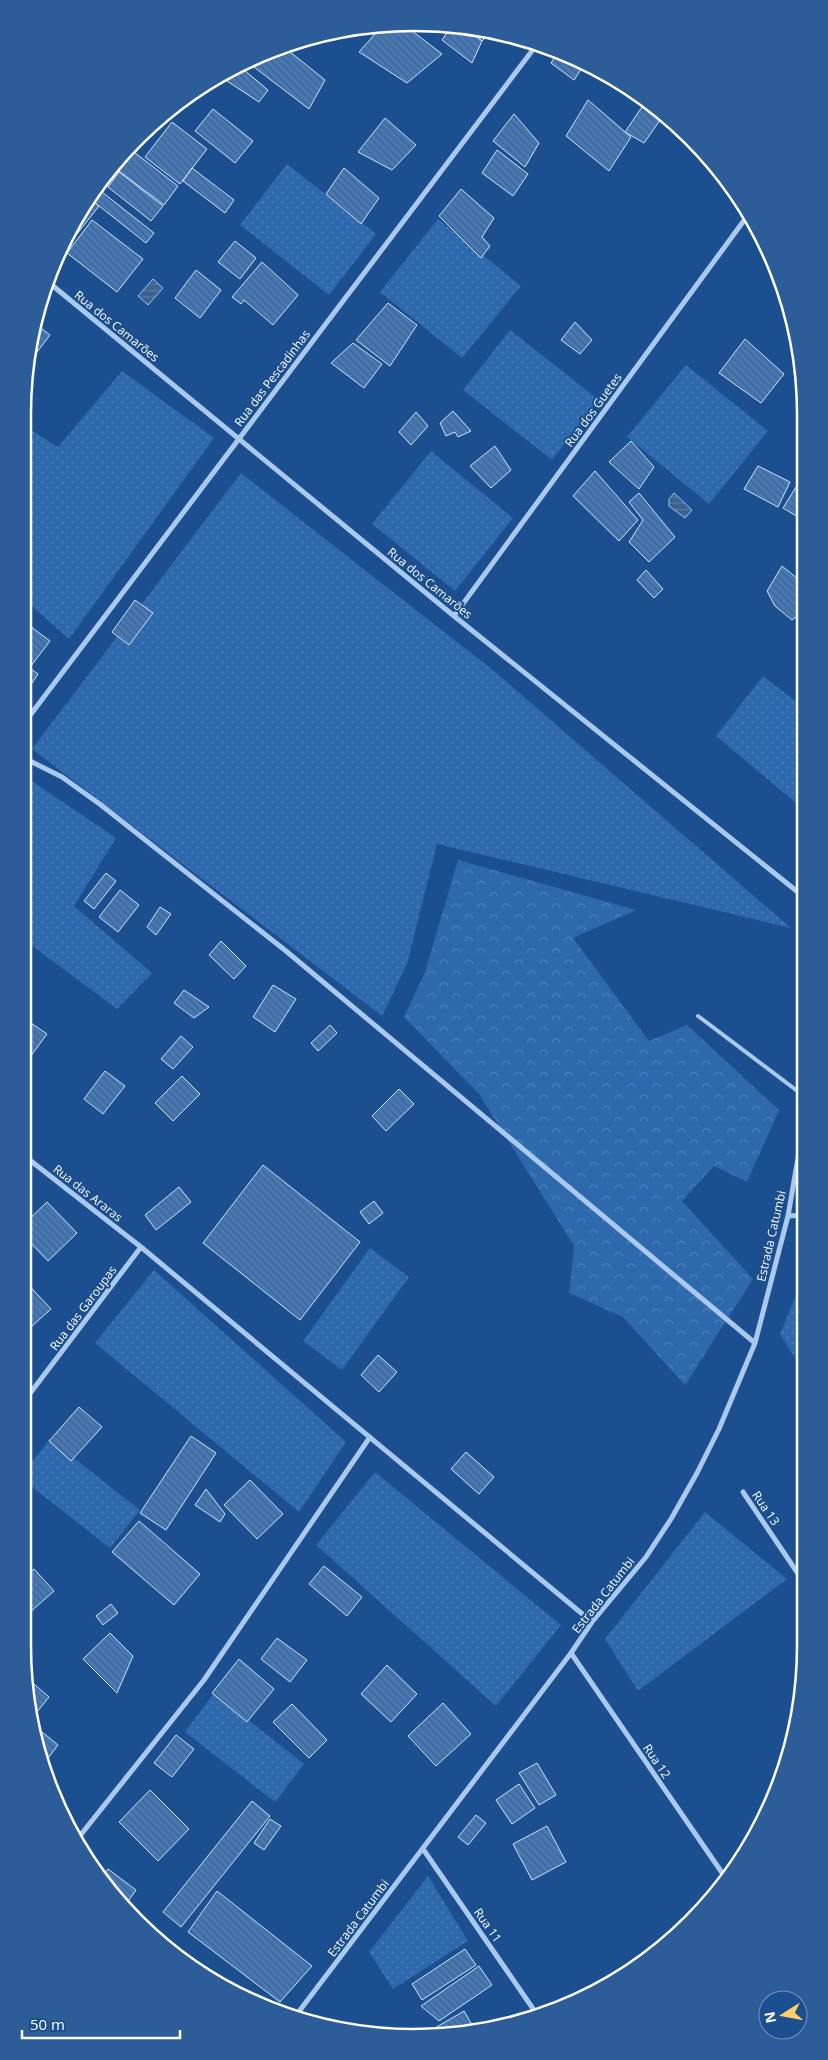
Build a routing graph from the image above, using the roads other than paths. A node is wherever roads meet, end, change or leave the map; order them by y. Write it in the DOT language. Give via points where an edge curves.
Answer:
graph roads {
  1 [pos="532,50"];
  2 [pos="744,221"];
  3 [pos="53,287"];
  4 [pos="239,438"];
  5 [pos="454,616"];
  6 [pos="31,714"];
  7 [pos="31,762"];
  8 [pos="797,891"];
  9 [pos="698,1016"];
  10 [pos="797,1091"];
  11 [pos="797,1160"];
  12 [pos="31,1161"];
  13 [pos="797,1215"];
  14 [pos="788,1216"];
  15 [pos="141,1247"];
  16 [pos="755,1343"];
  17 [pos="31,1392"];
  18 [pos="370,1437"];
  19 [pos="743,1492"];
  20 [pos="797,1572"];
  21 [pos="592,1622"];
  22 [pos="571,1653"];
  23 [pos="81,1834"];
  24 [pos="423,1849"];
  25 [pos="722,1873"];
  26 [pos="533,2009"];
  27 [pos="299,2011"];
  1 -- 4 [label="street, Rua das Pescadinhas"];
  2 -- 5 [label="street, Rua dos Guetes"];
  3 -- 4 [label="street, Rua dos Camarões"];
  4 -- 5 [label="street, Rua dos Camarões"];
  4 -- 6 [label="street, Rua das Pescadinhas"];
  5 -- 8 [label="street, Rua dos Camarões"];
  7 -- 16 [label="street" via="62,777 101,805 286,951"];
  9 -- 10 [label="lane"];
  11 -- 14 [label="street, Estrada Catumbi"];
  12 -- 15 [label="street, Rua das Araras"];
  13 -- 14 [label="street"];
  14 -- 16 [label="street, Estrada Catumbi"];
  15 -- 17 [label="street, Rua das Garoupas"];
  15 -- 18 [label="street, Rua das Araras"];
  16 -- 21 [label="street, Estrada Catumbi" via="698,1473 646,1557"];
  18 -- 21 [label="street, Rua das Araras"];
  18 -- 23 [label="street" via="204,1680"];
  19 -- 20 [label="street, Rua 13"];
  21 -- 22 [label="street, Estrada Catumbi"];
  22 -- 24 [label="street, Estrada Catumbi"];
  22 -- 25 [label="street, Rua 12"];
  24 -- 26 [label="street, Rua 11"];
  24 -- 27 [label="street, Estrada Catumbi"];
}
